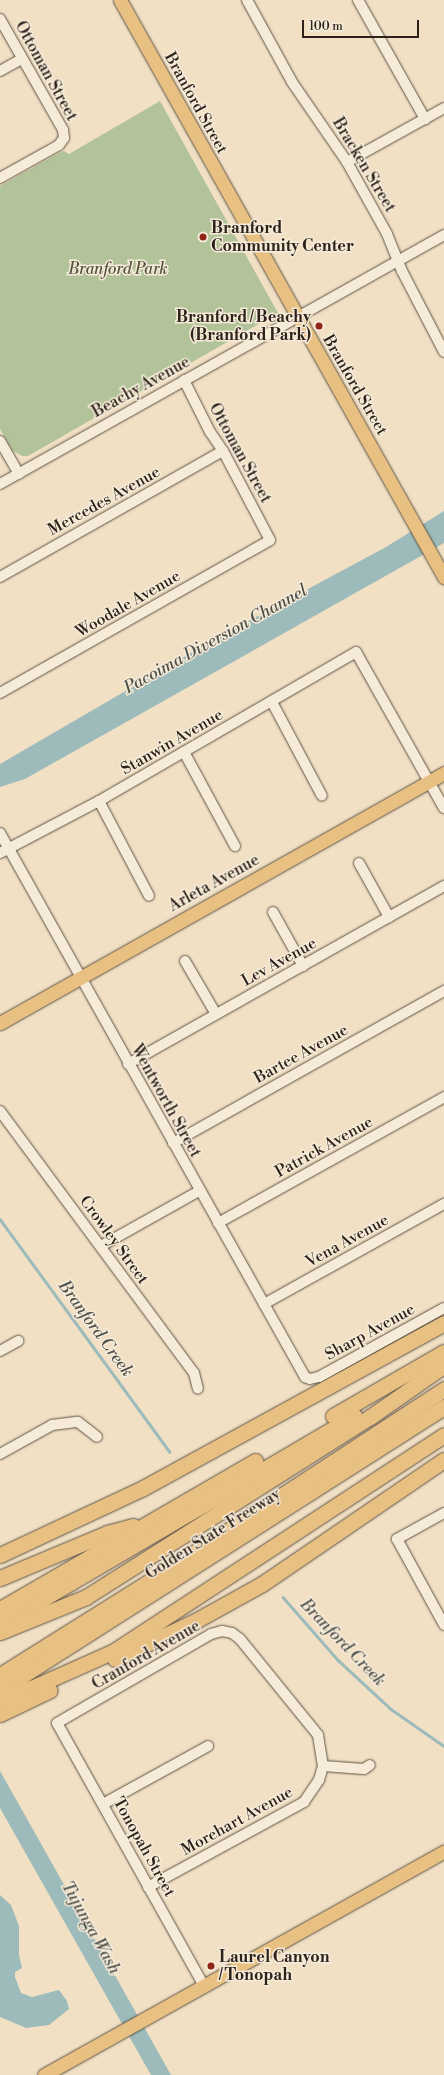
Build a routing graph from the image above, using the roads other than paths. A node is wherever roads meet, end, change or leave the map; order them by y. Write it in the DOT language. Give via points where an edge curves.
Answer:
graph roads {
  1 [pos="120,0"];
  2 [pos="247,0"];
  3 [pos="358,0"];
  4 [pos="0,19"];
  5 [pos="22,59"];
  6 [pos="0,72"];
  7 [pos="444,108"];
  8 [pos="425,119"];
  9 [pos="347,162"];
  10 [pos="0,178"];
  11 [pos="444,235"];
  12 [pos="398,261"];
  13 [pos="298,317"];
  14 [pos="444,352"];
  15 [pos="184,380"];
  16 [pos="0,441"];
  17 [pos="223,451"];
  18 [pos="19,474"];
  19 [pos="0,484"];
  20 [pos="270,540"];
  21 [pos="0,577"];
  22 [pos="444,577"];
  23 [pos="0,693"];
  24 [pos="272,702"];
  25 [pos="184,752"];
  26 [pos="444,773"];
  27 [pos="429,781"];
  28 [pos="322,796"];
  29 [pos="99,801"];
  30 [pos="444,808"];
  31 [pos="0,833"];
  32 [pos="235,846"];
  33 [pos="4,851"];
  34 [pos="359,863"];
  35 [pos="444,886"];
  36 [pos="149,896"];
  37 [pos="273,912"];
  38 [pos="389,917"];
  39 [pos="185,961"];
  40 [pos="303,966"];
  41 [pos="80,978"];
  42 [pos="444,991"];
  43 [pos="216,1014"];
  44 [pos="0,1023"];
  45 [pos="128,1064"];
  46 [pos="444,1097"];
  47 [pos="0,1111"];
  48 [pos="173,1143"];
  49 [pos="199,1191"];
  50 [pos="444,1204"];
  51 [pos="218,1223"];
  52 [pos="100,1246"];
  53 [pos="264,1304"];
  54 [pos="444,1308"];
  55 [pos="444,1323"];
  56 [pos="18,1341"];
  57 [pos="0,1351"];
  58 [pos="444,1361"];
  59 [pos="310,1380"];
  60 [pos="444,1384"];
  61 [pos="198,1389"];
  62 [pos="444,1389"];
  63 [pos="444,1408"];
  64 [pos="444,1436"];
  65 [pos="97,1437"];
  66 [pos="0,1454"];
  67 [pos="444,1460"];
  68 [pos="444,1513"];
  69 [pos="150,1522"];
  70 [pos="0,1554"];
  71 [pos="0,1578"];
  72 [pos="0,1609"];
  73 [pos="0,1624"];
  74 [pos="444,1625"];
  75 [pos="0,1632"];
  76 [pos="0,1643"];
  77 [pos="0,1675"];
  78 [pos="0,1690"];
  79 [pos="0,1698"];
  80 [pos="0,1714"];
  81 [pos="57,1723"];
  82 [pos="208,1746"];
  83 [pos="370,1765"];
  84 [pos="323,1766"];
  85 [pos="103,1804"];
  86 [pos="444,1851"];
  87 [pos="148,1887"];
  88 [pos="204,1986"];
  89 [pos="44,2075"];
  1 -- 13 [label="main road, Branford Street"];
  2 -- 9 [label="street, Bracken Street" via="292,82"];
  3 -- 8 [label="street"];
  4 -- 5 [label="street, Ottoman Street"];
  5 -- 6 [label="street"];
  5 -- 10 [label="street, Ottoman Street" via="63,130 64,138 59,145"];
  7 -- 8 [label="street"];
  8 -- 9 [label="street"];
  9 -- 12 [label="street, Bracken Street" via="387,234"];
  11 -- 12 [label="street, Beachy Avenue"];
  12 -- 13 [label="street, Beachy Avenue"];
  12 -- 14 [label="street, Bracken Street"];
  13 -- 15 [label="street, Beachy Avenue"];
  13 -- 22 [label="main road, Branford Street"];
  15 -- 17 [label="street, Ottoman Street" via="210,432"];
  15 -- 18 [label="street, Beachy Avenue"];
  16 -- 18 [label="street"];
  17 -- 20 [label="street, Ottoman Street"];
  17 -- 21 [label="street, Mercedes Avenue"];
  18 -- 19 [label="street, Beachy Avenue"];
  20 -- 23 [label="street, Woodale Avenue"];
  24 -- 25 [label="street, Stanwin Avenue"];
  24 -- 27 [label="street, Stanwin Avenue" via="356,652"];
  24 -- 28 [label="street"];
  25 -- 29 [label="street, Stanwin Avenue"];
  25 -- 32 [label="street"];
  26 -- 27 [label="main road, Arleta Avenue"];
  27 -- 30 [label="street"];
  27 -- 41 [label="main road, Arleta Avenue"];
  29 -- 33 [label="street, Stanwin Avenue"];
  29 -- 36 [label="street"];
  31 -- 33 [label="street, Wentworth Street"];
  33 -- 41 [label="street, Wentworth Street"];
  34 -- 38 [label="street"];
  35 -- 38 [label="street, Lev Avenue"];
  37 -- 40 [label="street"];
  38 -- 40 [label="street, Lev Avenue"];
  39 -- 43 [label="street"];
  40 -- 43 [label="street, Lev Avenue"];
  41 -- 44 [label="main road, Arleta Avenue"];
  41 -- 45 [label="street, Wentworth Street"];
  42 -- 48 [label="street, Bartee Avenue"];
  43 -- 45 [label="street, Lev Avenue"];
  45 -- 48 [label="street, Wentworth Street"];
  46 -- 51 [label="street, Patrick Avenue"];
  47 -- 52 [label="street, Crowley Street"];
  48 -- 49 [label="street, Wentworth Street"];
  49 -- 51 [label="street, Wentworth Street"];
  49 -- 52 [label="street"];
  50 -- 53 [label="street, Vena Avenue"];
  51 -- 53 [label="street, Wentworth Street"];
  52 -- 61 [label="street, Crowley Street" via="194,1374"];
  53 -- 59 [label="street, Wentworth Street" via="302,1374"];
  54 -- 59 [label="street, Sharp Avenue" via="319,1378"];
  55 -- 70 [label="highway" via="143,1488"];
  56 -- 57 [label="street"];
  58 -- 69 [label="highway"];
  58 -- 73 [label="highway"];
  58 -- 75 [label="highway" via="370,1417 86,1597"];
  60 -- 76 [label="highway" via="376,1423 90,1605"];
  62 -- 77 [label="highway" via="180,1562"];
  63 -- 78 [label="highway, Golden State Freeway"];
  64 -- 79 [label="highway" via="114,1651 31,1688"];
  65 -- 66 [label="street" via="78,1422 52,1425"];
  67 -- 80 [label="highway" via="262,1584 176,1630"];
  68 -- 74 [label="street" via="396,1539"];
  69 -- 71 [label="highway" via="107,1533"];
  69 -- 72 [label="highway"];
  81 -- 84 [label="street, Cranford Avenue" via="211,1634 222,1631 240,1638 318,1735"];
  81 -- 85 [label="street, Tonopah Street"];
  82 -- 85 [label="street"];
  83 -- 84 [label="street" via="364,1769"];
  84 -- 87 [label="street, Morehart Avenue" via="320,1780 304,1802"];
  85 -- 87 [label="street, Tonopah Street"];
  86 -- 88 [label="main road"];
  87 -- 88 [label="street, Tonopah Street"];
  88 -- 89 [label="main road"];
}
